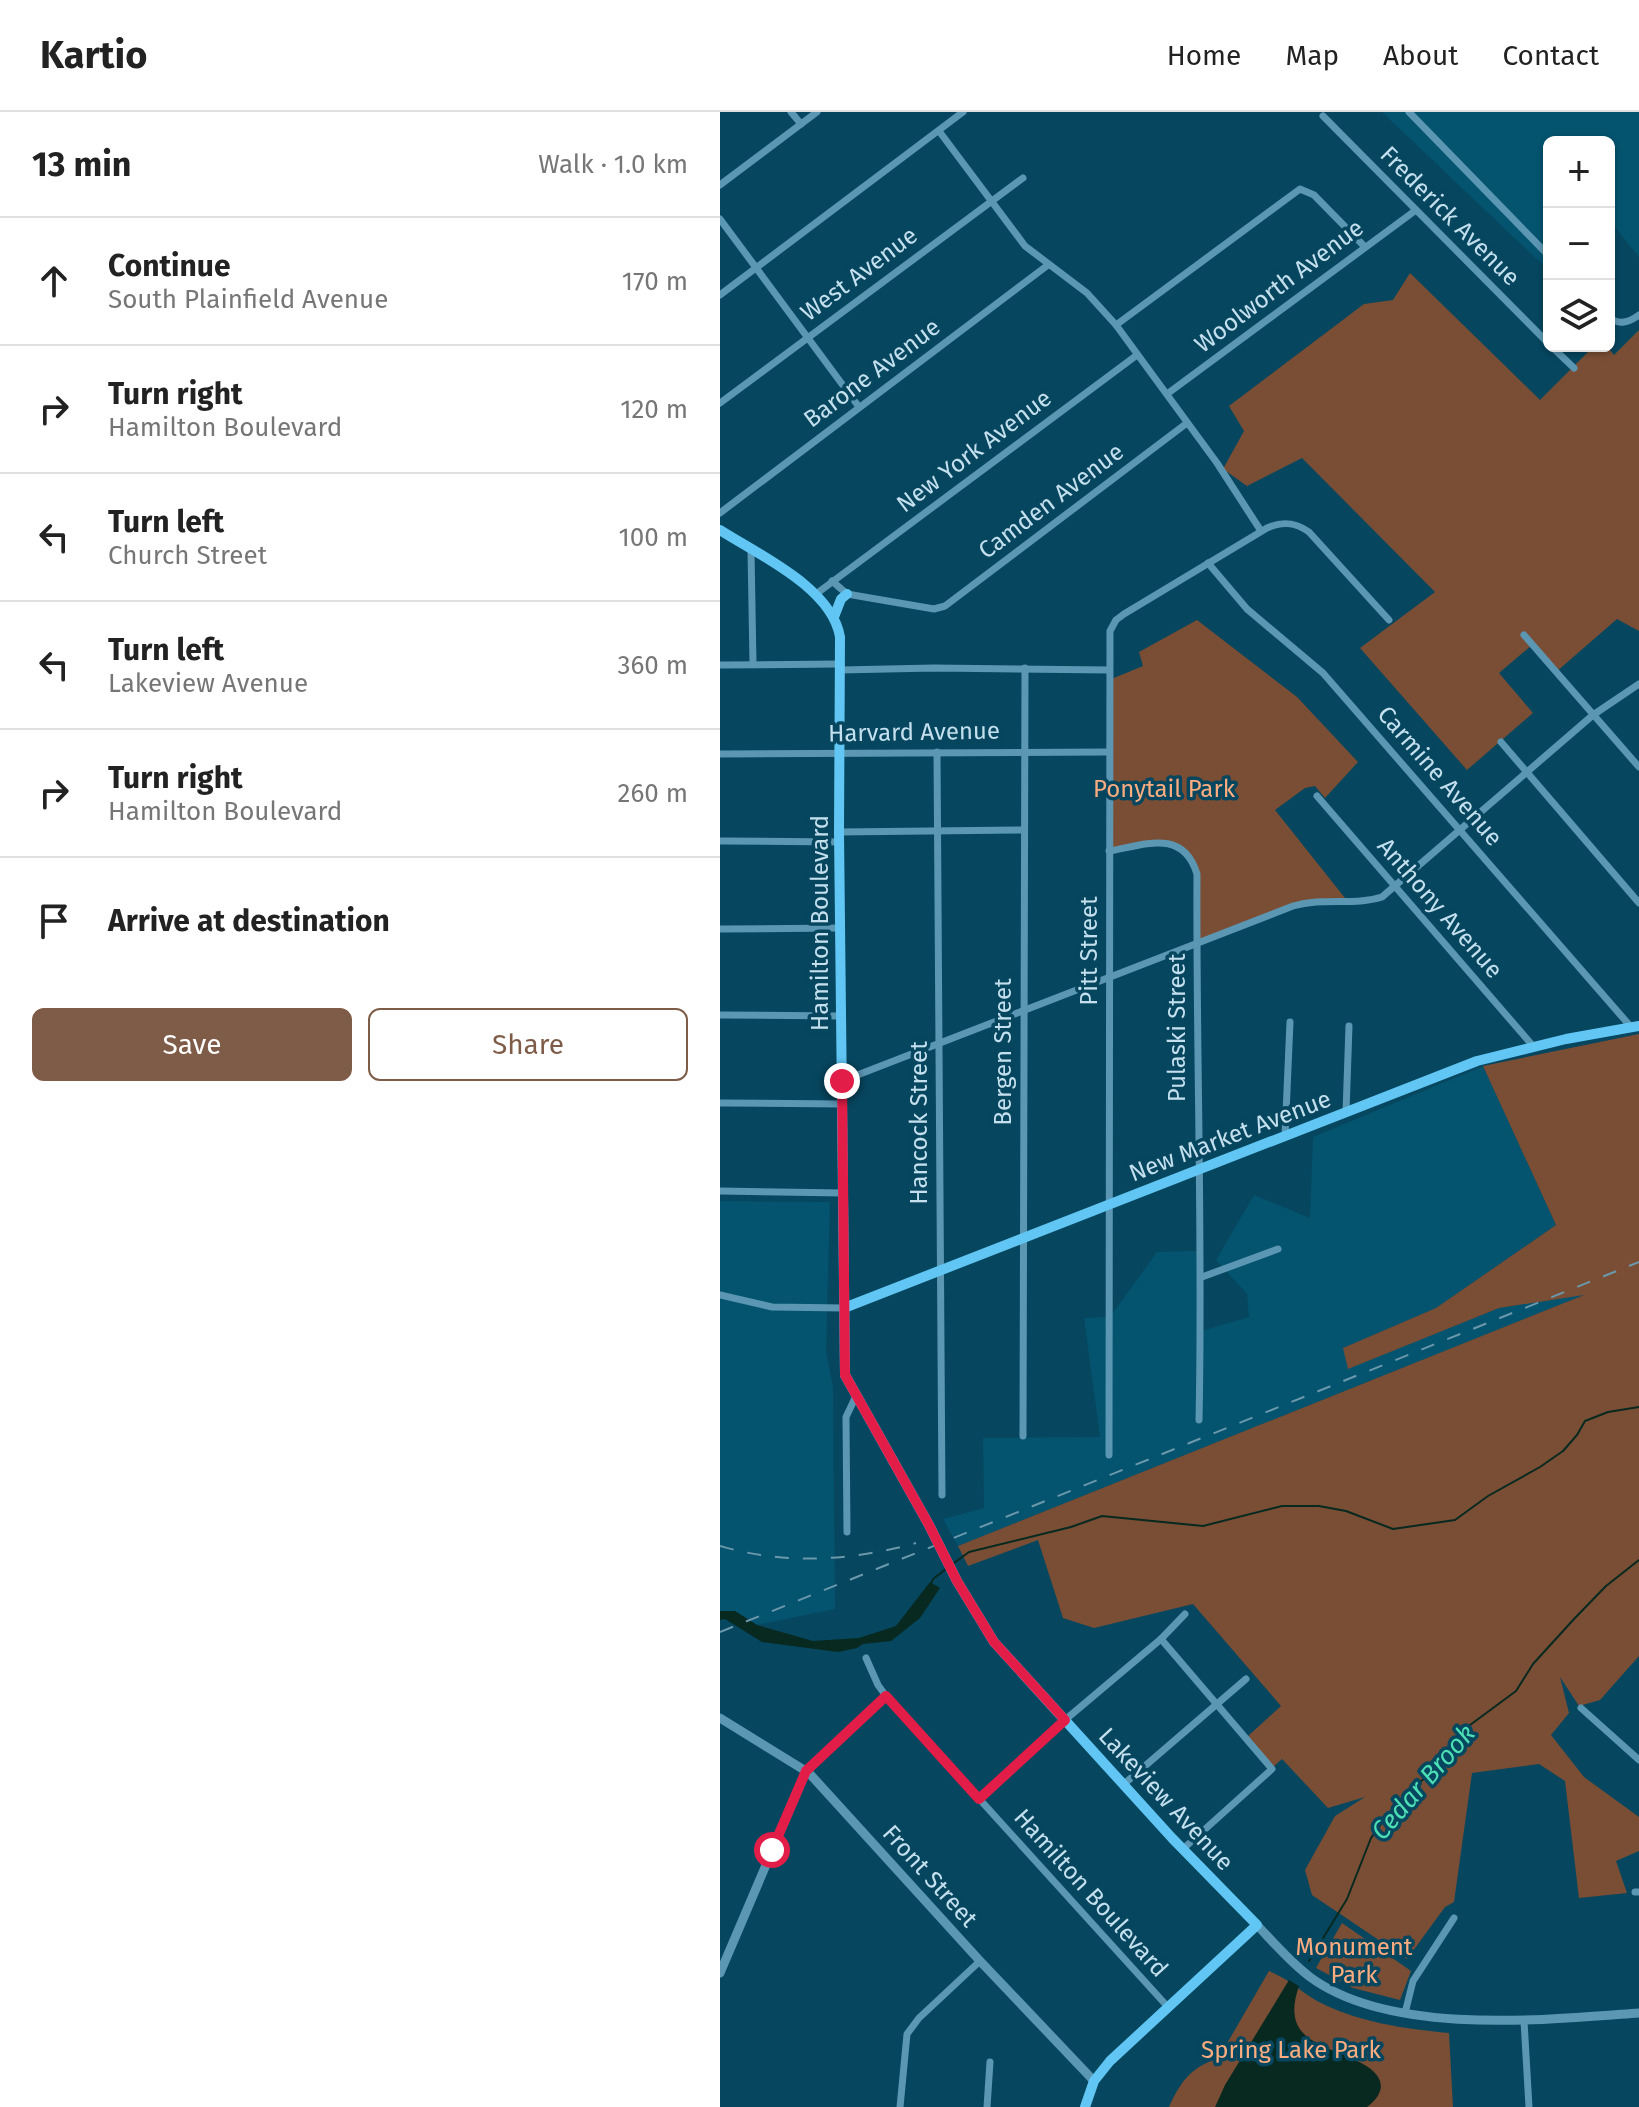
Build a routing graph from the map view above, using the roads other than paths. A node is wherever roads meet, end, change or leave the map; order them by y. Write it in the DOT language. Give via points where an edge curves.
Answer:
graph roads {
  1 [pos="791,112"];
  2 [pos="817,112"];
  3 [pos="963,112"];
  4 [pos="1409,112"];
  5 [pos="1323,116"];
  6 [pos="801,124"];
  7 [pos="939,131"];
  8 [pos="1023,178"];
  9 [pos="720,185"];
  10 [pos="992,201"];
  11 [pos="1416,210"];
  12 [pos="720,219"];
  13 [pos="1365,247"];
  14 [pos="1543,250"];
  15 [pos="1048,265"];
  16 [pos="756,268"];
  17 [pos="720,295"];
  18 [pos="1639,315"];
  19 [pos="1615,322"];
  20 [pos="1116,325"];
  21 [pos="808,337"];
  22 [pos="1543,338"];
  23 [pos="1557,352"];
  24 [pos="1137,355"];
  25 [pos="1574,368"];
  26 [pos="1167,394"];
  27 [pos="720,403"];
  28 [pos="859,407"];
  29 [pos="1187,423"];
  30 [pos="720,513"];
  31 [pos="720,530"];
  32 [pos="1261,531"];
  33 [pos="751,550"];
  34 [pos="1208,563"];
  35 [pos="832,581"];
  36 [pos="816,594"];
  37 [pos="847,594"];
  38 [pos="834,617"];
  39 [pos="1389,620"];
  40 [pos="1524,635"];
  41 [pos="753,664"];
  42 [pos="720,665"];
  43 [pos="841,667"];
  44 [pos="1025,668"];
  45 [pos="1109,670"];
  46 [pos="1639,684"];
  47 [pos="1593,715"];
  48 [pos="1501,742"];
  49 [pos="1026,751"];
  50 [pos="841,752"];
  51 [pos="937,752"];
  52 [pos="1109,752"];
  53 [pos="720,754"];
  54 [pos="1639,767"];
  55 [pos="1527,773"];
  56 [pos="1317,796"];
  57 [pos="1024,830"];
  58 [pos="1461,830"];
  59 [pos="937,832"];
  60 [pos="839,837"];
  61 [pos="720,841"];
  62 [pos="1109,851"];
  63 [pos="1396,887"];
  64 [pos="1637,898"];
  65 [pos="840,928"];
  66 [pos="720,929"];
  67 [pos="1197,943"];
  68 [pos="1109,977"];
  69 [pos="1022,1011"];
  70 [pos="720,1015"];
  71 [pos="841,1016"];
  72 [pos="1290,1022"];
  73 [pos="1349,1026"];
  74 [pos="1635,1027"];
  75 [pos="939,1043"];
  76 [pos="1533,1046"];
  77 [pos="842,1081"];
  78 [pos="720,1103"];
  79 [pos="842,1104"];
  80 [pos="1346,1112"];
  81 [pos="1285,1136"];
  82 [pos="1198,1170"];
  83 [pos="720,1191"];
  84 [pos="843,1193"];
  85 [pos="1109,1205"];
  86 [pos="1023,1238"];
  87 [pos="1278,1249"];
  88 [pos="940,1271"];
  89 [pos="1202,1277"];
  90 [pos="720,1295"];
  91 [pos="844,1308"];
  92 [pos="845,1375"];
  93 [pos="856,1396"];
  94 [pos="1199,1420"];
  95 [pos="1023,1436"];
  96 [pos="1109,1455"];
  97 [pos="942,1495"];
  98 [pos="847,1532"];
  99 [pos="1185,1614"];
  100 [pos="1161,1639"];
  101 [pos="866,1658"];
  102 [pos="1246,1679"];
  103 [pos="886,1696"];
  104 [pos="1217,1705"];
  105 [pos="1581,1708"];
  106 [pos="720,1718"];
  107 [pos="1065,1720"];
  108 [pos="1639,1760"];
  109 [pos="806,1771"];
  110 [pos="1124,1784"];
  111 [pos="979,1799"];
  112 [pos="1183,1849"];
  113 [pos="1454,1918"];
  114 [pos="1257,1925"];
  115 [pos="980,1961"];
  116 [pos="720,1973"];
  117 [pos="1167,2006"];
  118 [pos="1405,2013"];
  119 [pos="1639,2013"];
  120 [pos="1524,2021"];
  121 [pos="990,2062"];
  122 [pos="1094,2081"];
  123 [pos="900,2107"];
  124 [pos="987,2107"];
  125 [pos="1085,2107"];
  126 [pos="1529,2107"];
  1 -- 6 [label="street"];
  2 -- 6 [label="street"];
  3 -- 7 [label="street"];
  4 -- 14 [label="street"];
  5 -- 11 [label="street, Frederick Avenue"];
  6 -- 9 [label="street"];
  7 -- 10 [label="street"];
  7 -- 16 [label="street"];
  8 -- 10 [label="street, West Avenue"];
  10 -- 15 [label="street" via="1025,246"];
  10 -- 21 [label="street, West Avenue"];
  11 -- 13 [label="street, Woolworth Avenue"];
  11 -- 22 [label="street, Frederick Avenue"];
  12 -- 16 [label="street"];
  13 -- 20 [label="street" via="1314,195 1300,189"];
  13 -- 26 [label="street, Woolworth Avenue"];
  15 -- 20 [label="street" via="1087,293"];
  15 -- 28 [label="street, Barone Avenue"];
  16 -- 17 [label="street"];
  16 -- 21 [label="street"];
  18 -- 19 [label="street"];
  20 -- 24 [label="street"];
  21 -- 27 [label="street, West Avenue"];
  21 -- 28 [label="street"];
  23 -- 25 [label="street, Frederick Avenue"];
  24 -- 26 [label="street"];
  24 -- 35 [label="street, New York Avenue"];
  26 -- 29 [label="street"];
  28 -- 30 [label="street, Barone Avenue"];
  29 -- 32 [label="street"];
  29 -- 37 [label="street, Camden Avenue" via="939,609"];
  31 -- 33 [label="main road, Hamilton Boulevard"];
  32 -- 34 [label="street, Pitt Street"];
  32 -- 39 [label="street" via="1281,523 1303,528"];
  33 -- 36 [label="main road, Hamilton Boulevard"];
  33 -- 41 [label="street"];
  34 -- 45 [label="street, Pitt Street" via="1116,620 1110,631"];
  34 -- 58 [label="street, Carmine Avenue" via="1247,609 1323,673"];
  35 -- 36 [label="street, New York Avenue"];
  35 -- 37 [label="street"];
  36 -- 38 [label="main road, Hamilton Boulevard"];
  37 -- 38 [label="main road"];
  38 -- 43 [label="main road, Hamilton Boulevard"];
  40 -- 47 [label="street"];
  41 -- 42 [label="street"];
  41 -- 43 [label="street"];
  43 -- 44 [label="street"];
  43 -- 50 [label="main road, Hamilton Boulevard"];
  44 -- 45 [label="street"];
  44 -- 49 [label="street, Bergen Street"];
  45 -- 52 [label="street, Pitt Street"];
  46 -- 47 [label="street"];
  47 -- 54 [label="street"];
  47 -- 55 [label="street"];
  48 -- 55 [label="street"];
  49 -- 51 [label="street, Harvard Avenue"];
  49 -- 52 [label="street, Harvard Avenue"];
  49 -- 57 [label="street, Bergen Street"];
  50 -- 51 [label="street, Harvard Avenue"];
  50 -- 53 [label="street, Harvard Avenue"];
  50 -- 60 [label="main road, Hamilton Boulevard"];
  51 -- 59 [label="street, Hancock Street"];
  52 -- 62 [label="street, Pitt Street"];
  55 -- 58 [label="street"];
  55 -- 64 [label="street"];
  56 -- 63 [label="street, Anthony Avenue"];
  57 -- 59 [label="street"];
  57 -- 69 [label="street, Bergen Street"];
  58 -- 63 [label="street"];
  58 -- 74 [label="street, Carmine Avenue"];
  59 -- 60 [label="street"];
  59 -- 75 [label="street, Hancock Street"];
  60 -- 61 [label="street"];
  60 -- 65 [label="main road, Hamilton Boulevard"];
  62 -- 67 [label="street, Pulaski Street" via="1155,842 1171,844 1190,857 1197,874"];
  62 -- 68 [label="street, Pitt Street"];
  63 -- 67 [label="street" via="1372,900 1293,906"];
  63 -- 76 [label="street, Anthony Avenue"];
  65 -- 66 [label="street"];
  65 -- 71 [label="main road, Hamilton Boulevard"];
  67 -- 68 [label="street"];
  67 -- 82 [label="street, Pulaski Street"];
  68 -- 69 [label="street"];
  68 -- 85 [label="street, Pitt Street"];
  69 -- 75 [label="street"];
  69 -- 86 [label="street, Bergen Street"];
  70 -- 71 [label="street"];
  71 -- 77 [label="main road, Hamilton Boulevard"];
  72 -- 81 [label="street"];
  73 -- 80 [label="street"];
  74 -- 76 [label="main road, New Market Avenue"];
  75 -- 77 [label="street"];
  75 -- 88 [label="street, Hancock Street"];
  76 -- 80 [label="main road, New Market Avenue" via="1477,1061"];
  77 -- 79 [label="main road, Hamilton Boulevard"];
  78 -- 79 [label="street"];
  79 -- 84 [label="main road, Hamilton Boulevard"];
  80 -- 81 [label="main road, New Market Avenue"];
  81 -- 82 [label="main road, New Market Avenue"];
  82 -- 85 [label="main road, New Market Avenue"];
  82 -- 89 [label="street, Pulaski Street"];
  83 -- 84 [label="street"];
  84 -- 91 [label="main road, Hamilton Boulevard"];
  85 -- 86 [label="main road, New Market Avenue"];
  85 -- 96 [label="street, Pitt Street"];
  86 -- 88 [label="main road, New Market Avenue"];
  86 -- 95 [label="street, Bergen Street"];
  87 -- 89 [label="street"];
  88 -- 91 [label="main road, New Market Avenue"];
  88 -- 97 [label="street, Hancock Street"];
  89 -- 94 [label="street, Pulaski Street"];
  90 -- 91 [label="street" via="772,1307"];
  91 -- 92 [label="main road, Hamilton Boulevard"];
  92 -- 93 [label="main road, Lakeview Avenue"];
  93 -- 98 [label="street" via="846,1417"];
  93 -- 107 [label="main road, Lakeview Avenue" via="994,1642"];
  99 -- 100 [label="street"];
  100 -- 104 [label="street"];
  100 -- 107 [label="street"];
  101 -- 103 [label="street, Hamilton Boulevard"];
  102 -- 104 [label="street"];
  103 -- 109 [label="street"];
  103 -- 111 [label="street, Hamilton Boulevard"];
  104 -- 110 [label="street"];
  104 -- 112 [label="street" via="1272,1769"];
  105 -- 108 [label="street"];
  106 -- 109 [label="street, Front Street"];
  107 -- 110 [label="main road, Lakeview Avenue"];
  107 -- 111 [label="street"];
  109 -- 115 [label="street, Front Street"];
  109 -- 116 [label="street"];
  110 -- 112 [label="main road, Lakeview Avenue"];
  111 -- 117 [label="street, Hamilton Boulevard"];
  112 -- 114 [label="main road, Lakeview Avenue"];
  113 -- 118 [label="street" via="1413,1981"];
  114 -- 117 [label="main road"];
  114 -- 118 [label="street" via="1311,1978 1368,2006"];
  115 -- 122 [label="street, Front Street"];
  115 -- 123 [label="street" via="907,2034"];
  117 -- 122 [label="main road"];
  118 -- 120 [label="street"];
  119 -- 120 [label="street"];
  120 -- 126 [label="street"];
  121 -- 124 [label="street"];
  122 -- 125 [label="main road"];
}
